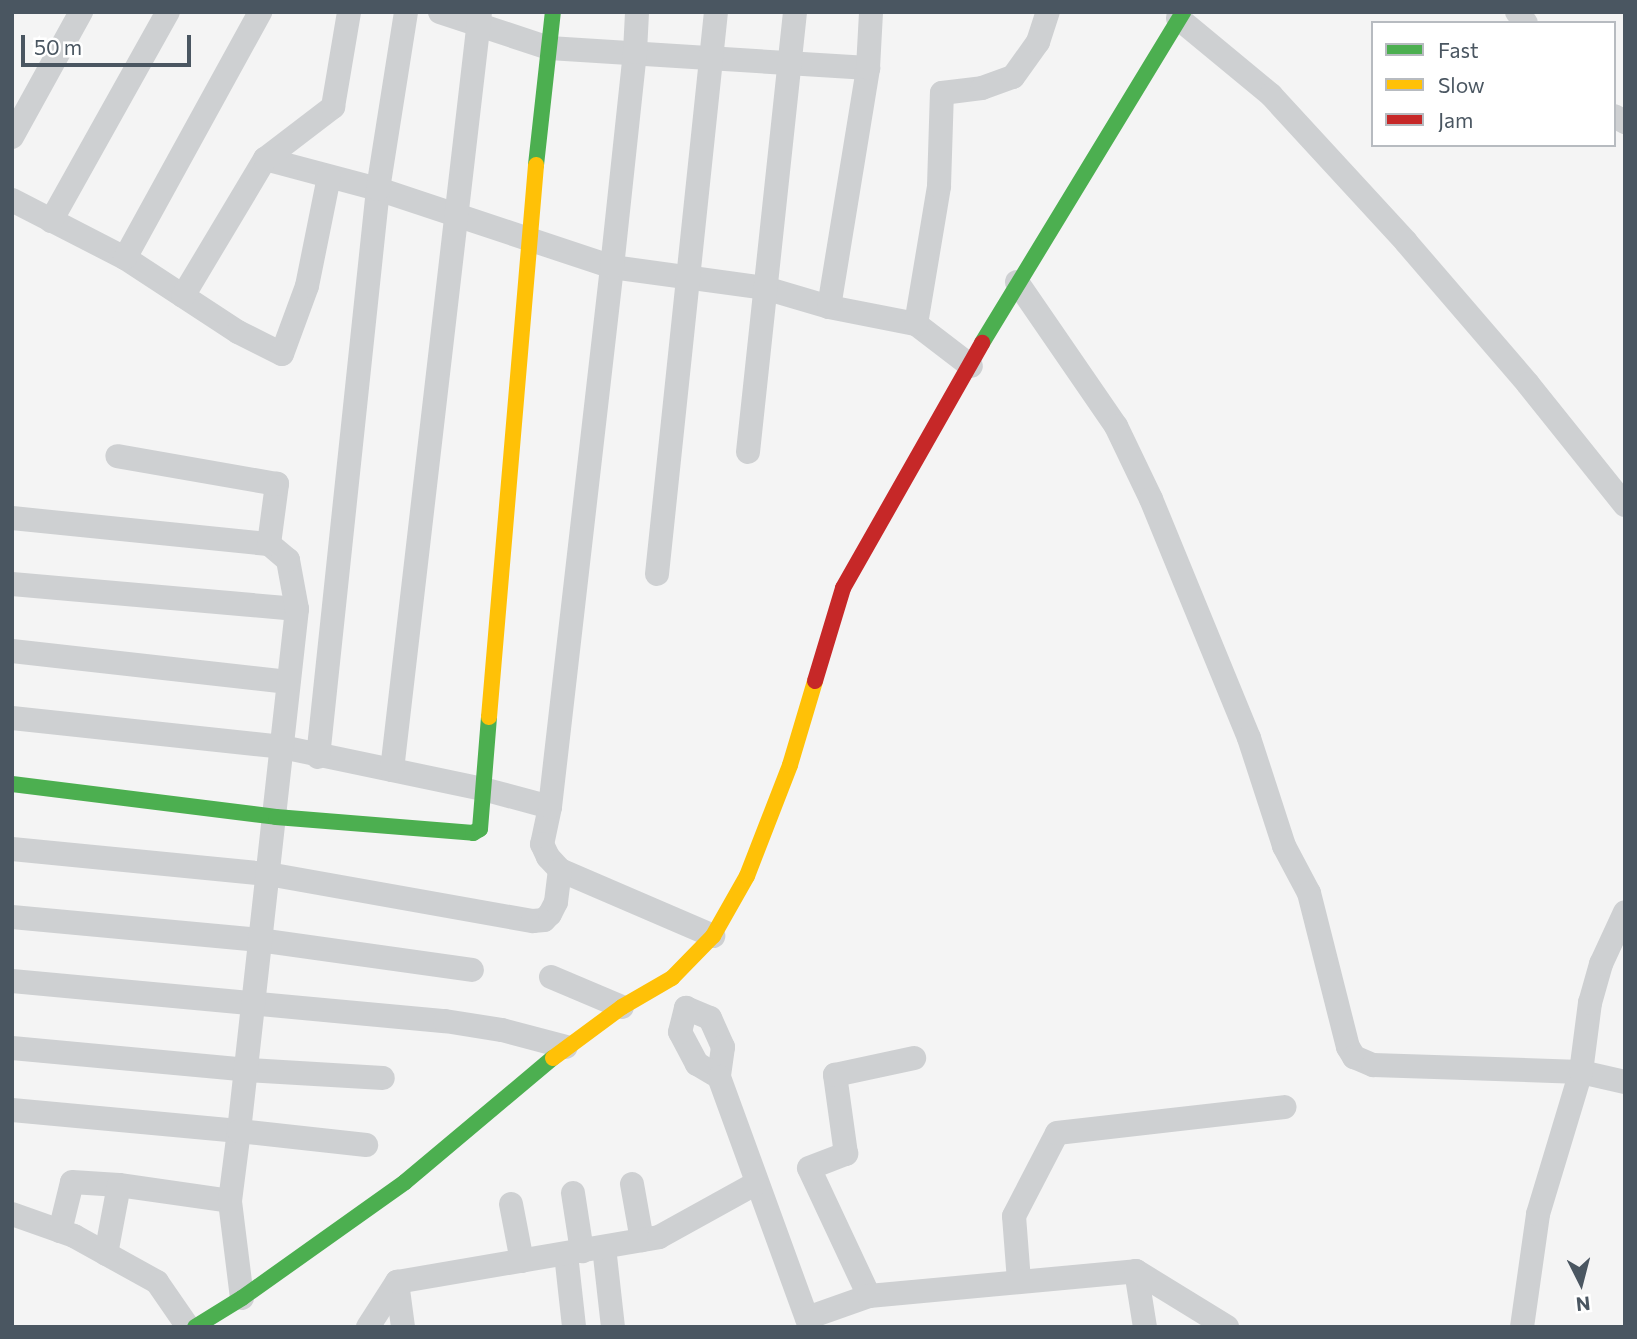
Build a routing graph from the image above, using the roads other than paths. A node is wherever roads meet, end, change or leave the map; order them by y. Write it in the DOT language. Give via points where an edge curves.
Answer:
graph roads {
  1 [pos="81,12"];
  2 [pos="168,12"];
  3 [pos="260,12"];
  4 [pos="349,12"];
  5 [pos="407,12"];
  6 [pos="440,12"];
  7 [pos="552,12"];
  8 [pos="636,12"];
  9 [pos="716,12"];
  10 [pos="795,12"];
  11 [pos="871,12"];
  12 [pos="1048,12"];
  13 [pos="1181,15"];
  14 [pos="480,20"];
  15 [pos="549,48"];
  16 [pos="635,52"];
  17 [pos="713,57"];
  18 [pos="791,61"];
  19 [pos="868,68"];
  20 [pos="12,137"];
  21 [pos="265,159"];
  22 [pos="330,177"];
  23 [pos="378,189"];
  24 [pos="12,200"];
  25 [pos="455,214"];
  26 [pos="51,221"];
  27 [pos="528,237"];
  28 [pos="125,258"];
  29 [pos="612,267"];
  30 [pos="689,277"];
  31 [pos="1017,282"];
  32 [pos="765,288"];
  33 [pos="183,296"];
  34 [pos="829,307"];
  35 [pos="916,324"];
  36 [pos="971,366"];
  37 [pos="748,452"];
  38 [pos="117,456"];
  39 [pos="1625,505"];
  40 [pos="12,518"];
  41 [pos="269,544"];
  42 [pos="657,574"];
  43 [pos="12,584"];
  44 [pos="297,609"];
  45 [pos="12,651"];
  46 [pos="288,682"];
  47 [pos="12,718"];
  48 [pos="282,747"];
  49 [pos="318,757"];
  50 [pos="392,770"];
  51 [pos="12,784"];
  52 [pos="483,789"];
  53 [pos="551,807"];
  54 [pos="276,817"];
  55 [pos="12,849"];
  56 [pos="560,870"];
  57 [pos="268,874"];
  58 [pos="1625,912"];
  59 [pos="12,917"];
  60 [pos="713,936"];
  61 [pos="259,940"];
  62 [pos="472,970"];
  63 [pos="551,977"];
  64 [pos="672,978"];
  65 [pos="12,981"];
  66 [pos="252,1004"];
  67 [pos="622,1007"];
  68 [pos="566,1047"];
  69 [pos="12,1048"];
  70 [pos="914,1058"];
  71 [pos="248,1070"];
  72 [pos="1581,1072"];
  73 [pos="383,1078"];
  74 [pos="1625,1082"];
  75 [pos="1285,1107"];
  76 [pos="12,1110"];
  77 [pos="239,1131"];
  78 [pos="366,1145"];
  79 [pos="632,1184"];
  80 [pos="755,1184"];
  81 [pos="119,1185"];
  82 [pos="573,1193"];
  83 [pos="230,1200"];
  84 [pos="511,1204"];
  85 [pos="12,1214"];
  86 [pos="60,1231"];
  87 [pos="642,1240"];
  88 [pos="584,1250"];
  89 [pos="106,1254"];
  90 [pos="522,1261"];
  91 [pos="1136,1271"];
  92 [pos="1019,1281"];
  93 [pos="397,1282"];
  94 [pos="869,1296"];
  95 [pos="242,1298"];
  96 [pos="808,1323"];
  97 [pos="188,1327"];
  98 [pos="195,1327"];
  99 [pos="368,1327"];
  100 [pos="403,1327"];
  101 [pos="574,1327"];
  102 [pos="613,1327"];
  103 [pos="1145,1327"];
  104 [pos="1227,1327"];
  105 [pos="1522,1327"];
  1 -- 20 [label="street"];
  2 -- 26 [label="street"];
  3 -- 28 [label="street"];
  4 -- 21 [label="street" via="333,107"];
  5 -- 23 [label="street"];
  6 -- 14 [label="street"];
  7 -- 15 [label="street"];
  8 -- 16 [label="street"];
  9 -- 17 [label="street"];
  10 -- 18 [label="street"];
  11 -- 19 [label="street"];
  12 -- 35 [label="street" via="1038,42 1013,78 942,93 939,186"];
  13 -- 31 [label="street"];
  13 -- 39 [label="street" via="1271,94 1406,242"];
  14 -- 15 [label="street"];
  14 -- 25 [label="street"];
  15 -- 16 [label="street"];
  15 -- 27 [label="street"];
  16 -- 17 [label="street"];
  16 -- 29 [label="street"];
  17 -- 18 [label="street"];
  17 -- 30 [label="street"];
  18 -- 19 [label="street"];
  18 -- 32 [label="street"];
  19 -- 34 [label="street"];
  21 -- 22 [label="street"];
  21 -- 33 [label="street"];
  22 -- 23 [label="street"];
  22 -- 33 [label="street" via="307,286 282,354"];
  23 -- 25 [label="street"];
  23 -- 49 [label="street"];
  24 -- 26 [label="street"];
  25 -- 27 [label="street"];
  25 -- 50 [label="street"];
  26 -- 28 [label="street"];
  27 -- 29 [label="street"];
  27 -- 52 [label="street"];
  28 -- 33 [label="street"];
  29 -- 30 [label="street"];
  29 -- 53 [label="street"];
  30 -- 32 [label="street"];
  30 -- 42 [label="street"];
  31 -- 36 [label="street"];
  31 -- 72 [label="street" via="1116,426 1152,499 1249,738 1284,846 1309,892 1354,1057 1373,1065"];
  32 -- 34 [label="street"];
  32 -- 37 [label="street"];
  34 -- 35 [label="street"];
  35 -- 36 [label="street"];
  36 -- 60 [label="street" via="843,588 790,765 747,876"];
  38 -- 41 [label="street" via="277,484"];
  40 -- 41 [label="street"];
  41 -- 44 [label="street" via="288,560"];
  43 -- 44 [label="street"];
  44 -- 46 [label="street"];
  45 -- 46 [label="street"];
  46 -- 48 [label="street"];
  47 -- 48 [label="street"];
  48 -- 49 [label="street"];
  48 -- 54 [label="street"];
  49 -- 50 [label="street"];
  50 -- 52 [label="street"];
  51 -- 54 [label="street"];
  52 -- 53 [label="street"];
  52 -- 54 [label="street" via="483,820 473,833"];
  53 -- 56 [label="street" via="542,844"];
  54 -- 57 [label="street"];
  55 -- 57 [label="street"];
  56 -- 57 [label="street" via="550,914 533,921"];
  56 -- 60 [label="street"];
  57 -- 61 [label="street"];
  58 -- 72 [label="street" via="1601,964 1590,1003"];
  59 -- 61 [label="street"];
  60 -- 64 [label="street"];
  61 -- 62 [label="street"];
  61 -- 66 [label="street"];
  63 -- 67 [label="street"];
  64 -- 67 [label="street"];
  64 -- 80 [label="street" via="686,1007 710,1018 723,1047 719,1077"];
  65 -- 66 [label="street"];
  66 -- 68 [label="street" via="445,1021"];
  66 -- 71 [label="street"];
  67 -- 68 [label="street"];
  68 -- 95 [label="street" via="405,1182"];
  69 -- 71 [label="street"];
  70 -- 94 [label="street" via="835,1074 846,1154 809,1168"];
  71 -- 73 [label="street"];
  71 -- 77 [label="street"];
  72 -- 74 [label="street"];
  72 -- 105 [label="street" via="1538,1214"];
  75 -- 92 [label="street" via="1057,1133 1014,1216"];
  76 -- 77 [label="street"];
  77 -- 78 [label="street"];
  77 -- 83 [label="street"];
  79 -- 87 [label="street"];
  80 -- 87 [label="street" via="659,1237"];
  80 -- 96 [label="street"];
  81 -- 83 [label="street"];
  81 -- 86 [label="street" via="72,1182"];
  81 -- 89 [label="street"];
  82 -- 88 [label="street"];
  83 -- 95 [label="street"];
  84 -- 90 [label="street"];
  85 -- 86 [label="street"];
  86 -- 89 [label="street"];
  87 -- 88 [label="street"];
  88 -- 90 [label="street"];
  88 -- 101 [label="street"];
  88 -- 102 [label="street"];
  89 -- 97 [label="street" via="157,1282"];
  90 -- 93 [label="street"];
  91 -- 92 [label="street"];
  91 -- 103 [label="street"];
  91 -- 104 [label="street"];
  92 -- 94 [label="street"];
  93 -- 99 [label="street"];
  93 -- 100 [label="street"];
  94 -- 96 [label="street"];
  95 -- 98 [label="street"];
}
